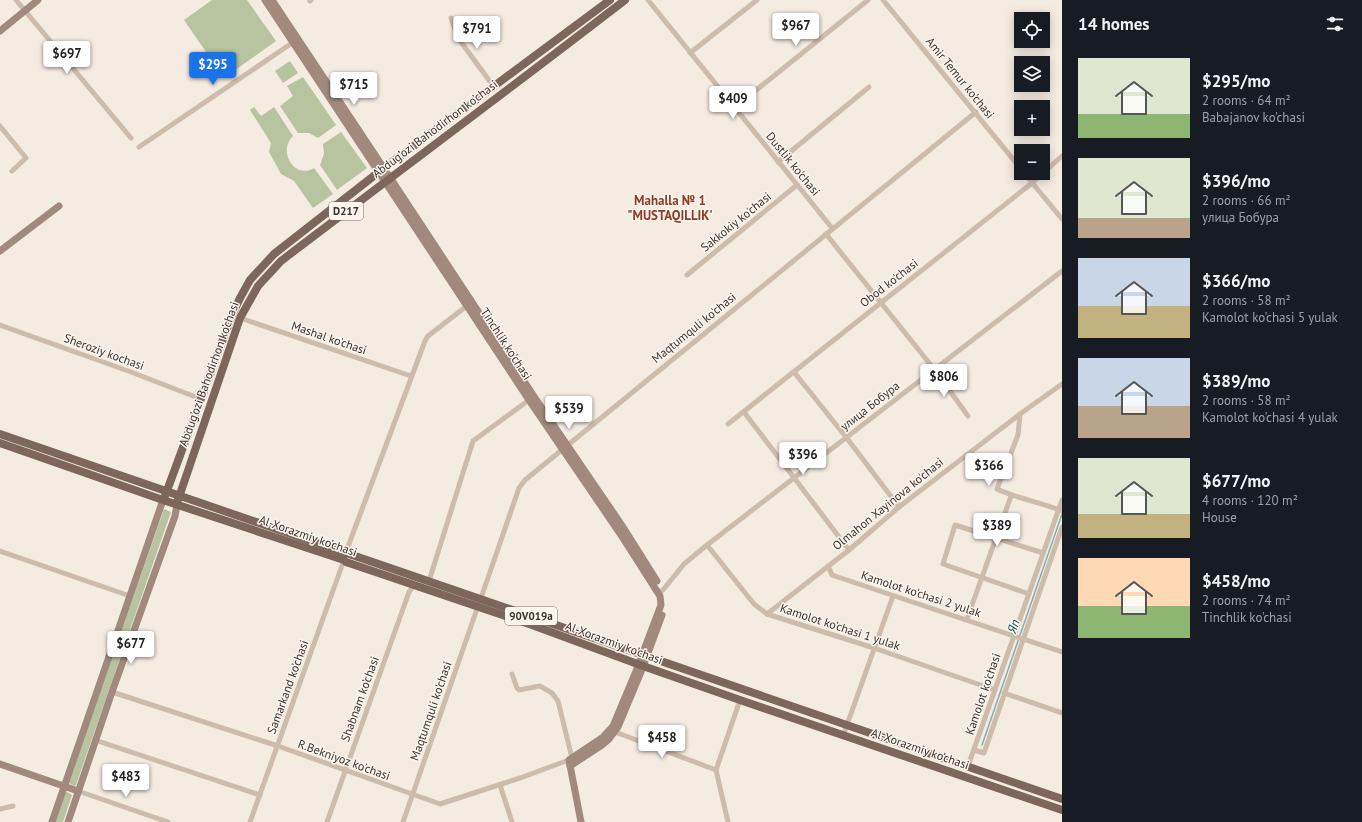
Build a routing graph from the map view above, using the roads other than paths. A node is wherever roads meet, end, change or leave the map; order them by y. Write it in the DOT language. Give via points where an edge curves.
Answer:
graph roads {
  1 [pos="16,0"];
  2 [pos="38,0"];
  3 [pos="265,0"];
  4 [pos="272,0"];
  5 [pos="610,0"];
  6 [pos="625,0"];
  7 [pos="648,0"];
  8 [pos="757,0"];
  9 [pos="868,0"];
  10 [pos="883,0"];
  11 [pos="25,11"];
  12 [pos="451,18"];
  13 [pos="0,31"];
  14 [pos="296,41"];
  15 [pos="690,53"];
  16 [pos="494,87"];
  17 [pos="869,87"];
  18 [pos="734,108"];
  19 [pos="976,112"];
  20 [pos="0,126"];
  21 [pos="131,138"];
  22 [pos="138,147"];
  23 [pos="1062,156"];
  24 [pos="1014,160"];
  25 [pos="778,162"];
  26 [pos="382,170"];
  27 [pos="12,171"];
  28 [pos="387,180"];
  29 [pos="1030,180"];
  30 [pos="1032,183"];
  31 [pos="797,185"];
  32 [pos="59,206"];
  33 [pos="1062,219"];
  34 [pos="832,228"];
  35 [pos="826,234"];
  36 [pos="0,251"];
  37 [pos="1062,271"];
  38 [pos="687,275"];
  39 [pos="881,303"];
  40 [pos="470,304"];
  41 [pos="240,318"];
  42 [pos="0,325"];
  43 [pos="222,342"];
  44 [pos="230,346"];
  45 [pos="934,369"];
  46 [pos="794,372"];
  47 [pos="411,376"];
  48 [pos="1062,384"];
  49 [pos="201,399"];
  50 [pos="529,400"];
  51 [pos="744,412"];
  52 [pos="1020,414"];
  53 [pos="968,416"];
  54 [pos="728,424"];
  55 [pos="0,434"];
  56 [pos="846,437"];
  57 [pos="0,443"];
  58 [pos="565,447"];
  59 [pos="794,478"];
  60 [pos="167,491"];
  61 [pos="179,496"];
  62 [pos="1011,496"];
  63 [pos="163,500"];
  64 [pos="1062,500"];
  65 [pos="177,505"];
  66 [pos="898,507"];
  67 [pos="1060,510"];
  68 [pos="1062,527"];
  69 [pos="996,538"];
  70 [pos="707,545"];
  71 [pos="848,550"];
  72 [pos="0,551"];
  73 [pos="1043,553"];
  74 [pos="345,556"];
  75 [pos="828,566"];
  76 [pos="982,577"];
  77 [pos="429,581"];
  78 [pos="414,585"];
  79 [pos="661,591"];
  80 [pos="1029,594"];
  81 [pos="130,596"];
  82 [pos="893,596"];
  83 [pos="479,602"];
  84 [pos="768,614"];
  85 [pos="967,619"];
  86 [pos="1014,636"];
  87 [pos="1023,640"];
  88 [pos="874,648"];
  89 [pos="1062,652"];
  90 [pos="645,655"];
  91 [pos="641,666"];
  92 [pos="512,674"];
  93 [pos="995,690"];
  94 [pos="112,692"];
  95 [pos="1004,693"];
  96 [pos="740,700"];
  97 [pos="1062,712"];
  98 [pos="847,725"];
  99 [pos="615,732"];
  100 [pos="843,736"];
  101 [pos="95,740"];
  102 [pos="278,746"];
  103 [pos="974,750"];
  104 [pos="571,762"];
  105 [pos="0,764"];
  106 [pos="968,766"];
  107 [pos="345,770"];
  108 [pos="716,770"];
  109 [pos="500,785"];
  110 [pos="65,786"];
  111 [pos="78,791"];
  112 [pos="260,794"];
  113 [pos="412,795"];
  114 [pos="1062,799"];
  115 [pos="13,806"];
  116 [pos="0,809"];
  117 [pos="1062,810"];
  118 [pos="52,822"];
  119 [pos="68,822"];
  120 [pos="168,822"];
  121 [pos="250,822"];
  122 [pos="327,822"];
  123 [pos="403,822"];
  124 [pos="512,822"];
  125 [pos="581,822"];
  126 [pos="586,822"];
  127 [pos="728,822"];
  1 -- 11 [label="street"];
  2 -- 11 [label="main road"];
  3 -- 14 [label="main road, Tinchlik ko'chasi"];
  4 -- 14 [label="main road, Tinchlik ko'chasi"];
  5 -- 16 [label="main road, Abdug’ozi Bahodirhon ko’chasi / D217"];
  6 -- 28 [label="main road, Abdug’ozi Bahodirhon ko’chasi / D217"];
  7 -- 15 [label="street, Dustlik ko'chasi"];
  8 -- 15 [label="street"];
  9 -- 18 [label="street"];
  10 -- 19 [label="street, Amir Temur ko'chasi"];
  11 -- 13 [label="main road"];
  11 -- 21 [label="street"];
  12 -- 16 [label="street" via="458,38"];
  14 -- 22 [label="street"];
  14 -- 26 [label="main road, Tinchlik ko'chasi"];
  15 -- 18 [label="street, Dustlik ko'chasi"];
  16 -- 26 [label="main road, Abdug’ozi Bahodirhon ko’chasi / D217"];
  17 -- 25 [label="street"];
  18 -- 25 [label="street, Dustlik ko'chasi"];
  19 -- 24 [label="street, Amir Temur ko'chasi"];
  19 -- 34 [label="street, Maqtumquli ko'chasi"];
  20 -- 27 [label="street" via="26,158"];
  23 -- 30 [label="street, Obod ko'chasi"];
  25 -- 31 [label="street, Dustlik ko'chasi"];
  26 -- 28 [label="main road, Tinchlik ko'chasi"];
  26 -- 43 [label="main road, Abdug’ozi Bahodirhon ko’chasi / D217" via="274,254 250,280"];
  28 -- 40 [label="main road, Tinchlik ko'chasi"];
  28 -- 41 [label="main road, Abdug’ozi Bahodirhon ko’chasi / D217" via="268,273"];
  29 -- 30 [label="street"];
  30 -- 33 [label="street"];
  30 -- 39 [label="street, Obod ko'chasi"];
  31 -- 34 [label="street, Dustlik ko'chasi"];
  31 -- 38 [label="street, Sakkokiy ko'chasi"];
  32 -- 36 [label="main road"];
  34 -- 35 [label="street, Maqtumquli ko'chasi"];
  35 -- 39 [label="street"];
  35 -- 58 [label="street, Maqtumquli ko'chasi"];
  37 -- 45 [label="street, улица Бобура"];
  39 -- 45 [label="street"];
  39 -- 46 [label="street, Obod ko'chasi"];
  40 -- 47 [label="street, Samarkand ko’chasi" via="428,336"];
  40 -- 50 [label="main road, Tinchlik ko'chasi"];
  40 -- 58 [label="main road, Tinchlik ko'chasi" via="535,398"];
  41 -- 44 [label="main road, Abdug’ozi Bahodirhon ko’chasi / D217"];
  41 -- 47 [label="street, Mashal ko'chasi"];
  42 -- 49 [label="street, Sheroziy kochasi"];
  43 -- 44 [label="main road"];
  43 -- 49 [label="main road, Abdug’ozi Bahodirhon ko’chasi / D217"];
  44 -- 61 [label="main road, Abdug’ozi Bahodirhon ko’chasi / D217"];
  45 -- 53 [label="street"];
  45 -- 56 [label="street, улица Бобура"];
  46 -- 51 [label="street, Obod ko'chasi"];
  46 -- 56 [label="street"];
  47 -- 74 [label="street, Samarkand ko’chasi"];
  48 -- 52 [label="street, Olmahon Xayinova ko'chasi"];
  49 -- 60 [label="main road, Abdug’ozi Bahodirhon ko’chasi / D217"];
  50 -- 58 [label="main road, Tinchlik ko'chasi"];
  50 -- 77 [label="street" via="473,441"];
  51 -- 54 [label="street, Obod ko'chasi"];
  51 -- 59 [label="street"];
  52 -- 62 [label="street" via="1018,435 997,489"];
  52 -- 66 [label="street, Olmahon Xayinova ko'chasi"];
  55 -- 60 [label="main road, Al-Xorazmiy ko’chasi / 90V019a"];
  56 -- 59 [label="street, улица Бобура"];
  56 -- 66 [label="street"];
  57 -- 63 [label="main road, Al-Xorazmiy ko’chasi / 90V019a"];
  58 -- 79 [label="main road, Tinchlik ko'chasi"];
  58 -- 83 [label="street, Maqtumquli ko'chasi" via="520,486"];
  59 -- 70 [label="street, улица Бобура"];
  59 -- 71 [label="street"];
  60 -- 61 [label="main road, Al-Xorazmiy ko’chasi / 90V019a"];
  60 -- 63 [label="main road, Abdug’ozi Bahodirhon ko’chasi / D217"];
  61 -- 65 [label="main road, Abdug’ozi Bahodirhon ko’chasi / D217"];
  61 -- 74 [label="main road, Al-Xorazmiy ko’chasi / 90V019a"];
  62 -- 67 [label="street"];
  62 -- 69 [label="street"];
  63 -- 65 [label="main road, Al-Xorazmiy ko’chasi / 90V019a"];
  63 -- 81 [label="main road, Abdug’ozi Bahodirhon ko’chasi"];
  64 -- 67 [label="street, Kamolot ko'chasi"];
  65 -- 74 [label="main road, Al-Xorazmiy ko’chasi / 90V019a"];
  65 -- 94 [label="main road, Abdug’ozi Bahodirhon ko’chasi"];
  66 -- 71 [label="street, Olmahon Xayinova ko'chasi"];
  67 -- 73 [label="street, Kamolot ko'chasi"];
  68 -- 87 [label="street, Kamolot ko'chasi"];
  69 -- 73 [label="street"];
  69 -- 76 [label="street"];
  69 -- 76 [label="street" via="955,525 943,564"];
  70 -- 79 [label="street, улица Бобура" via="684,564"];
  70 -- 84 [label="street, Kamolot ko'chasi 1 yulak" via="754,604"];
  71 -- 75 [label="street, Olmahon Xayinova ko'chasi"];
  72 -- 81 [label="street"];
  73 -- 80 [label="street, Kamolot ko'chasi"];
  74 -- 77 [label="main road, Al-Xorazmiy ko’chasi / 90V019a"];
  74 -- 78 [label="main road, Al-Xorazmiy ko’chasi / 90V019a" via="346,562"];
  74 -- 102 [label="street, Samarkand ko’chasi"];
  75 -- 82 [label="street, Kamolot ko'chasi 2 yulak" via="832,575"];
  75 -- 84 [label="street, Olmahon Xayinova ko'chasi"];
  76 -- 80 [label="street"];
  76 -- 85 [label="street"];
  77 -- 83 [label="main road, Al-Xorazmiy ko’chasi / 90V019a"];
  78 -- 83 [label="main road, Al-Xorazmiy ko’chasi / 90V019a"];
  78 -- 107 [label="street, Shabnam ko’chasi" via="409,592"];
  79 -- 90 [label="main road" via="665,596 665,605"];
  80 -- 86 [label="street, Kamolot ko'chasi"];
  81 -- 110 [label="main road, Abdug’ozi Bahodirhon ko’chasi"];
  82 -- 85 [label="street, Kamolot ko'chasi 2 yulak"];
  82 -- 88 [label="street"];
  83 -- 90 [label="main road, Al-Xorazmiy ko’chasi / 90V019a"];
  83 -- 91 [label="main road, Al-Xorazmiy ko’chasi / 90V019a"];
  83 -- 113 [label="street, Maqtumquli ko'chasi"];
  84 -- 88 [label="street, Kamolot ko'chasi 1 yulak"];
  85 -- 86 [label="street, Kamolot ko'chasi 2 yulak"];
  86 -- 87 [label="street, Kamolot ko'chasi 2 yulak"];
  86 -- 93 [label="street, Kamolot ko'chasi"];
  87 -- 89 [label="street, Kamolot ko'chasi 2 yulak"];
  87 -- 95 [label="street, Kamolot ko'chasi"];
  88 -- 93 [label="street, Kamolot ko'chasi 1 yulak"];
  88 -- 98 [label="street"];
  90 -- 91 [label="main road"];
  90 -- 98 [label="main road, Al-Xorazmiy ko’chasi / 90V019a"];
  91 -- 96 [label="main road, Al-Xorazmiy ko’chasi / 90V019a"];
  91 -- 99 [label="main road"];
  91 -- 104 [label="main road" via="610,730"];
  92 -- 104 [label="street" via="519,690 540,686 552,693 558,701"];
  93 -- 103 [label="street, Kamolot ko'chasi"];
  94 -- 101 [label="main road, Abdug’ozi Bahodirhon ko’chasi"];
  94 -- 102 [label="street, R.Bekniyoz ko'chasi"];
  95 -- 97 [label="street"];
  95 -- 103 [label="street, Kamolot ko'chasi" via="984,754"];
  96 -- 100 [label="main road, Al-Xorazmiy ko’chasi / 90V019a"];
  96 -- 108 [label="street"];
  98 -- 100 [label="street"];
  98 -- 106 [label="main road, Al-Xorazmiy ko’chasi / 90V019a"];
  99 -- 104 [label="main road" via="602,745"];
  99 -- 108 [label="street"];
  100 -- 117 [label="main road, Al-Xorazmiy ko’chasi / 90V019a"];
  101 -- 111 [label="main road, Abdug’ozi Bahodirhon ko’chasi"];
  101 -- 112 [label="street"];
  102 -- 107 [label="street, R.Bekniyoz ko'chasi"];
  102 -- 112 [label="street, Samarkand ko’chasi"];
  103 -- 106 [label="street"];
  104 -- 109 [label="street, R.Bekniyoz ko'chasi"];
  104 -- 125 [label="main road"];
  104 -- 126 [label="main road"];
  105 -- 110 [label="main road"];
  106 -- 114 [label="main road, Al-Xorazmiy ko’chasi / 90V019a"];
  107 -- 113 [label="street, R.Bekniyoz ko'chasi"];
  107 -- 122 [label="street, Shabnam ko’chasi"];
  108 -- 127 [label="street"];
  109 -- 113 [label="street, R.Bekniyoz ko'chasi" via="440,804"];
  109 -- 124 [label="street"];
  110 -- 111 [label="main road"];
  110 -- 118 [label="main road, Abdug’ozi Bahodirhon ko’chasi"];
  111 -- 119 [label="main road, Abdug’ozi Bahodirhon ko’chasi"];
  111 -- 120 [label="street"];
  112 -- 121 [label="street, Samarkand ko’chasi"];
  113 -- 123 [label="street, Maqtumquli ko'chasi"];
  115 -- 116 [label="street"];
}
